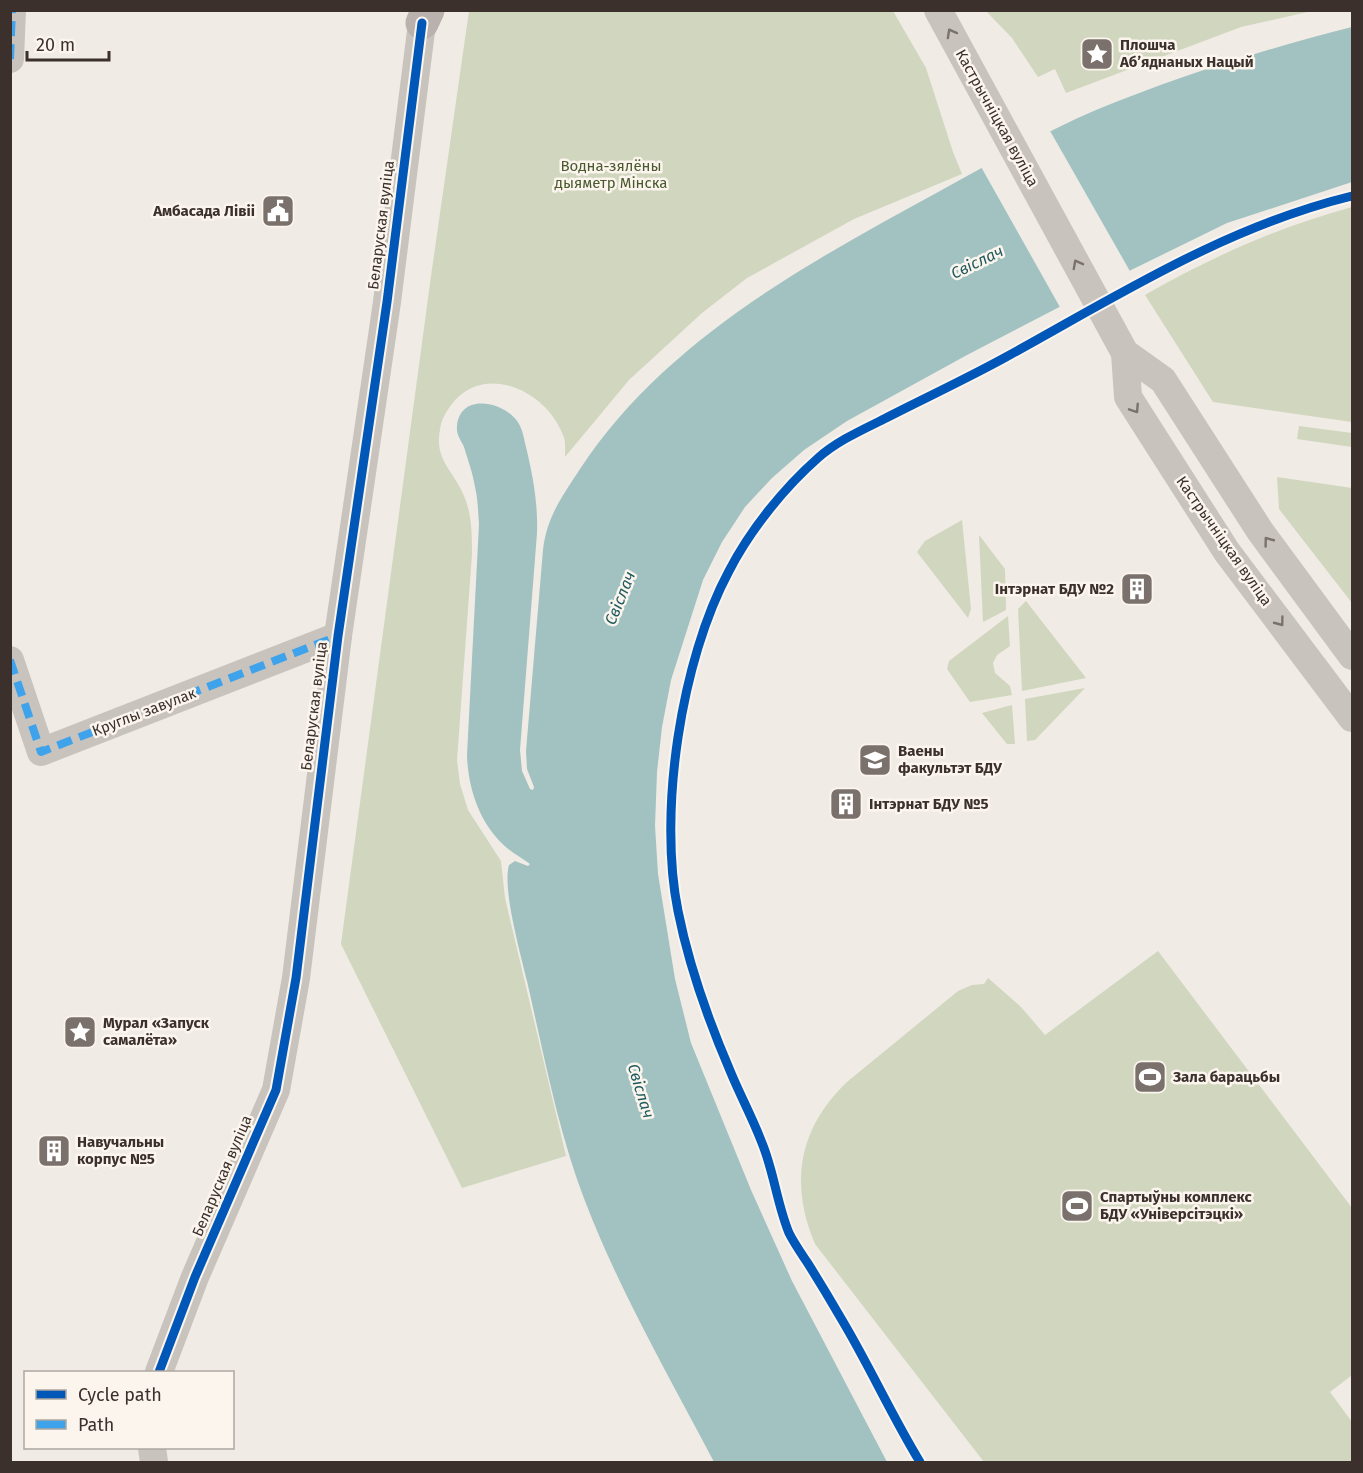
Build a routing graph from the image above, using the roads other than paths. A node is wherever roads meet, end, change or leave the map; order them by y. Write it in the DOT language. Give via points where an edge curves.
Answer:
graph roads {
  1 [pos="12,10"];
  2 [pos="938,10"];
  3 [pos="424,15"];
  4 [pos="10,59"];
  5 [pos="1125,353"];
  6 [pos="338,636"];
  7 [pos="1353,656"];
  8 [pos="10,660"];
  9 [pos="1353,718"];
  10 [pos="159,1371"];
  1 -- 4 [label="street"];
  5 -- 2 [label="street, Кастрычніцкая вуліца, one-way"];
  3 -- 6 [label="street, Беларуская вуліца"];
  7 -- 5 [label="street, Кастрычніцкая вуліца, one-way" via="1260,531 1163,380"];
  5 -- 9 [label="street, Кастрычніцкая вуліца, one-way" via="1128,397 1227,552"];
  6 -- 8 [label="street, Круглы завулак" via="41,752"];
  6 -- 10 [label="street, Беларуская вуліца" via="296,978 276,1090 195,1277"];
}
